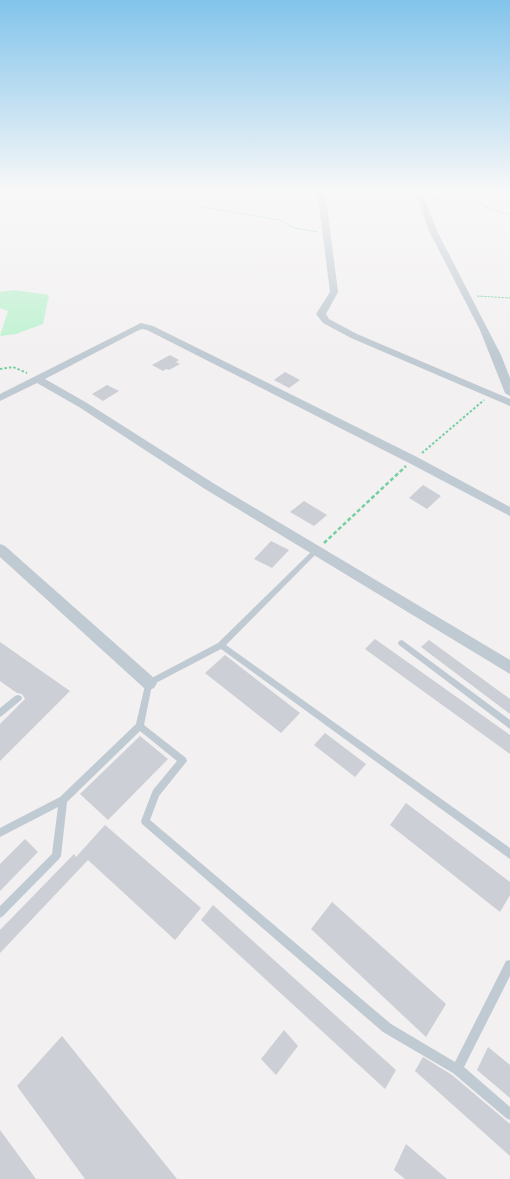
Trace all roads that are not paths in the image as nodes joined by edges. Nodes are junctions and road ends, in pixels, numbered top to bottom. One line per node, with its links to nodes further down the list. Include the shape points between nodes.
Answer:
1 (328, 245): 5 (street, via 334,292 322,314 326,321)
2 (440, 245): 4 (street, via 494,349)
3 (37, 378): 6 (street); 8 (street, via 140,326 150,328); 9 (street)
4 (510, 393)
5 (490, 395): 7 (street)
6 (0, 398)
7 (510, 403)
8 (510, 512)
9 (316, 551): 12 (lane); 13 (street)
10 (1, 552): 14 (street)
11 (402, 642): 17 (lane)
12 (221, 646): 14 (lane); 21 (lane)
13 (510, 668)
14 (148, 682): 18 (lane)
15 (18, 698): 16 (lane)
16 (0, 713)
17 (510, 725)
18 (140, 726): 19 (lane); 24 (lane, via 183,760 156,793 145,821 386,1028)
19 (63, 800): 20 (lane); 22 (lane, via 56,856)
20 (0, 833)
21 (510, 854)
22 (0, 913)
23 (510, 965): 24 (lane)
24 (457, 1068): 25 (lane)
25 (510, 1114)

